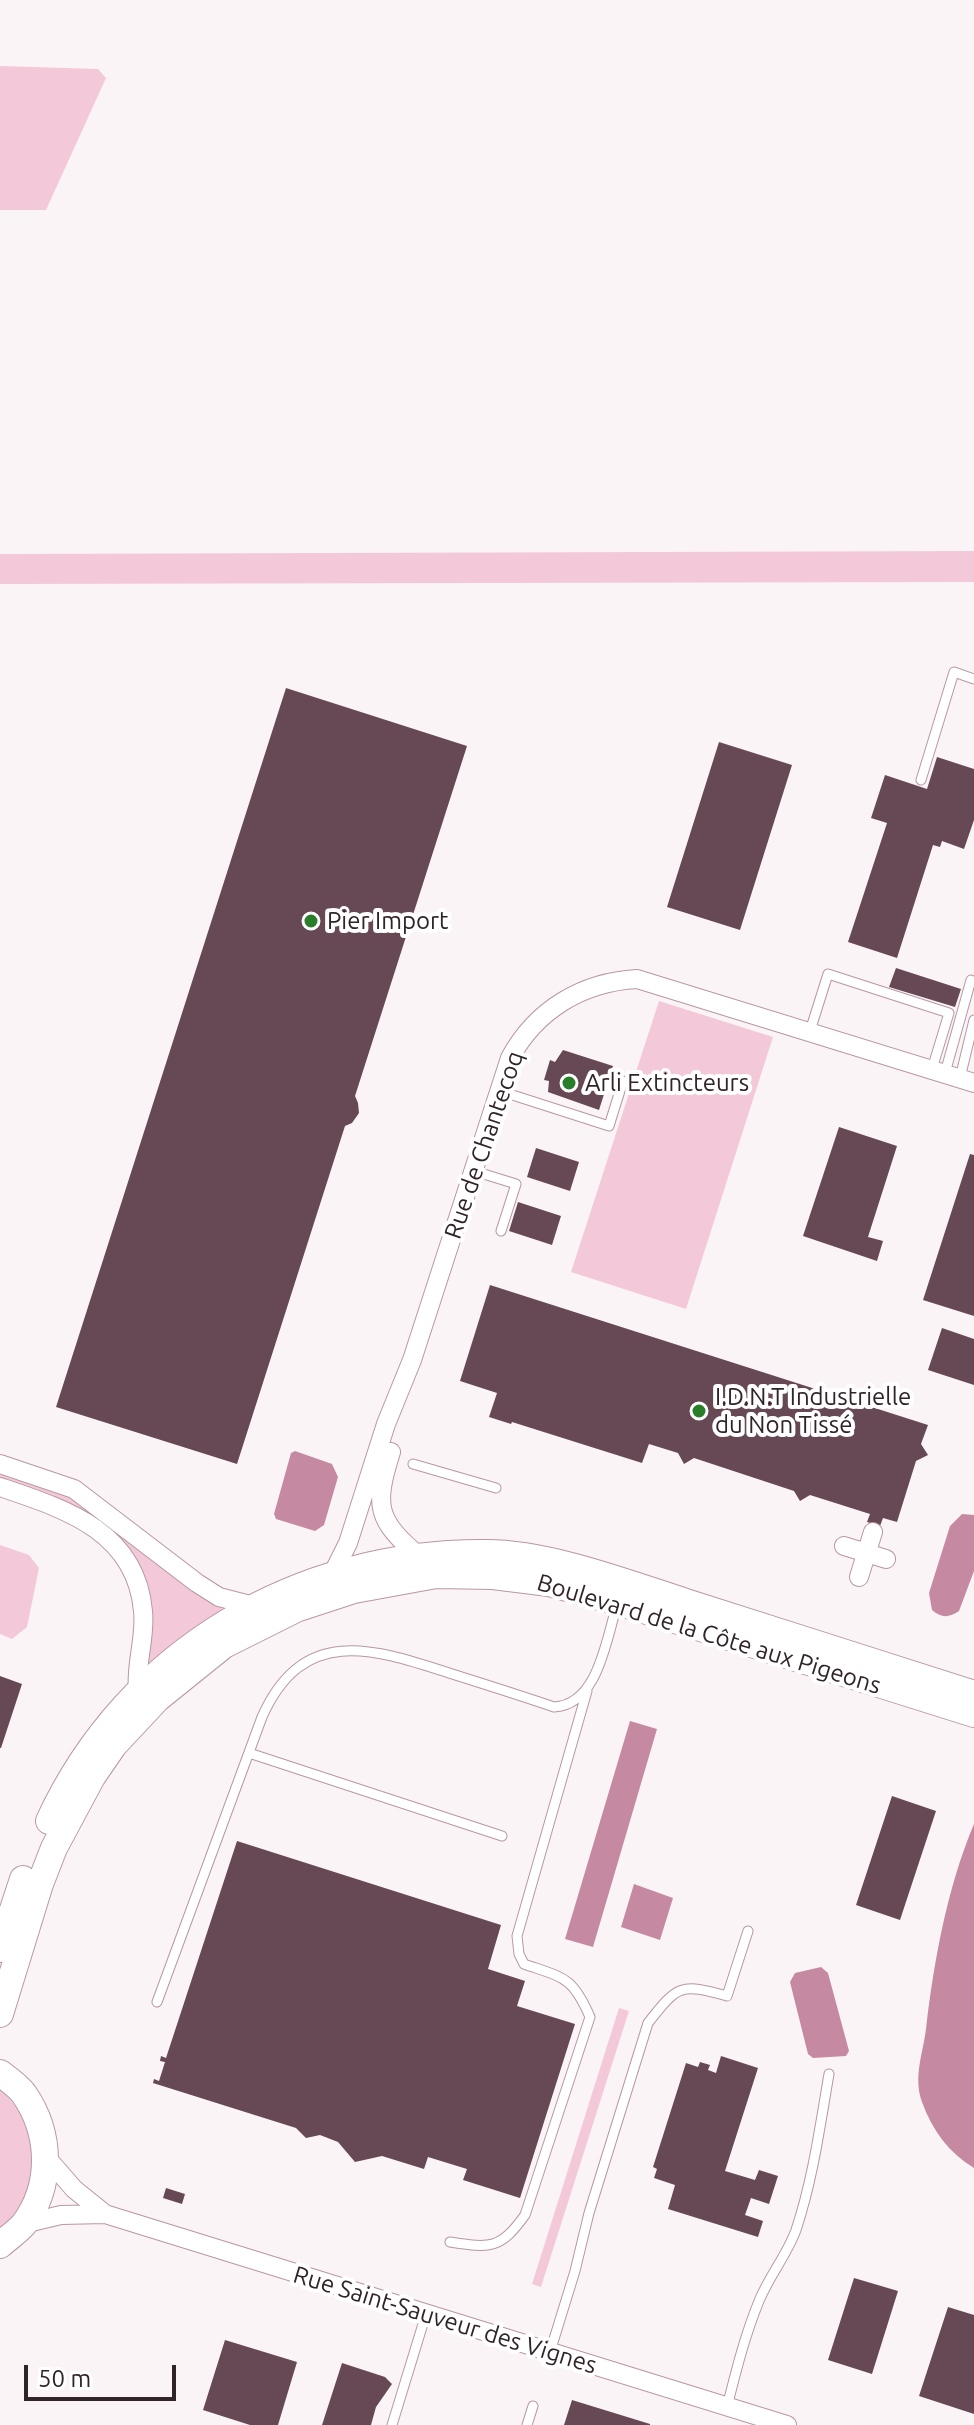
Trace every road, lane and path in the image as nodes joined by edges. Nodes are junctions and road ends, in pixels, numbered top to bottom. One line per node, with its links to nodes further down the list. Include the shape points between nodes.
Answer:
1 (974, 679): 2 (lane, via 954,672)
2 (921, 780)
3 (971, 980): 6 (lane)
4 (974, 1020): 6 (lane)
5 (810, 1031): 6 (street, Rue de Chantecoq); 6 (lane, via 828,974 949,1013); 8 (street, Rue de Chantecoq, via 650,981 621,979 575,994 533,1023 510,1058)
6 (953, 1076)
7 (623, 1081): 8 (lane, via 609,1126)
8 (500, 1091): 9 (street, Rue de Chantecoq)
9 (474, 1171): 10 (lane, via 516,1184); 11 (street, Rue de Chantecoq)
10 (501, 1231)
11 (412, 1360): 19 (street, via 379,1491 387,1523); 21 (street, Rue de Chantecoq)
12 (0, 1464): 24 (street, via 74,1489 197,1583 219,1597)
13 (413, 1464): 15 (lane)
14 (0, 1487): 25 (street, via 63,1508 89,1523 112,1541 128,1564 143,1610)
15 (496, 1488)
16 (873, 1532): 18 (street)
17 (844, 1546): 18 (street)
18 (866, 1553): 20 (street); 22 (street)
19 (420, 1557): 21 (street, Boulevard de la Côte aux Pigeons); 27 (street, Boulevard de la Côte aux Pigeons, via 489,1553 554,1563)
20 (886, 1559)
21 (332, 1575): 24 (street, Boulevard de la Côte aux Pigeons)
22 (859, 1577)
23 (618, 1602): 26 (lane); 28 (street, Boulevard de la Côte aux Pigeons); 34 (street, Boulevard de la Côte aux Pigeons, via 549,1583 436,1575 325,1599 224,1645 157,1699 92,1777 40,1884)
24 (254, 1606): 25 (street, Boulevard de la Côte aux Pigeons, via 176,1656)
25 (138, 1691): 32 (street, Boulevard de la Côte aux Pigeons, via 65,1785 26,1871)
26 (587, 1691): 29 (lane, via 575,1703 554,1707 387,1653 320,1655 272,1694); 40 (lane, via 517,1936 524,1964 565,1978 579,1992 590,2017 525,2215 512,2234 486,2248)
27 (974, 1694)
28 (974, 1714)
29 (249, 1753): 30 (lane); 33 (lane)
30 (502, 1836)
31 (748, 1931): 43 (lane, via 727,1996 683,1989 648,2023)
32 (0, 1949)
33 (157, 2002)
34 (0, 2014)
35 (0, 2073): 37 (street, via 22,2091 40,2122)
36 (829, 2074): 45 (lane, via 801,2213 760,2299)
37 (47, 2158): 38 (street, Rue Saint-Sauveur des Vignes); 39 (street, via 41,2193)
38 (105, 2214): 39 (street, Rue Saint-Sauveur des Vignes, via 61,2215); 42 (street, Rue Saint-Sauveur des Vignes)
39 (23, 2224): 41 (street)
40 (450, 2242)
41 (0, 2245)
42 (426, 2314): 43 (street, Rue Saint-Sauveur des Vignes); 46 (lane)
43 (550, 2352): 45 (street, Rue Saint-Sauveur des Vignes)
44 (533, 2406): 47 (lane)
45 (727, 2407): 48 (street, Rue Saint-Sauveur des Vignes)
46 (392, 2425)
47 (527, 2425)
48 (787, 2425)

